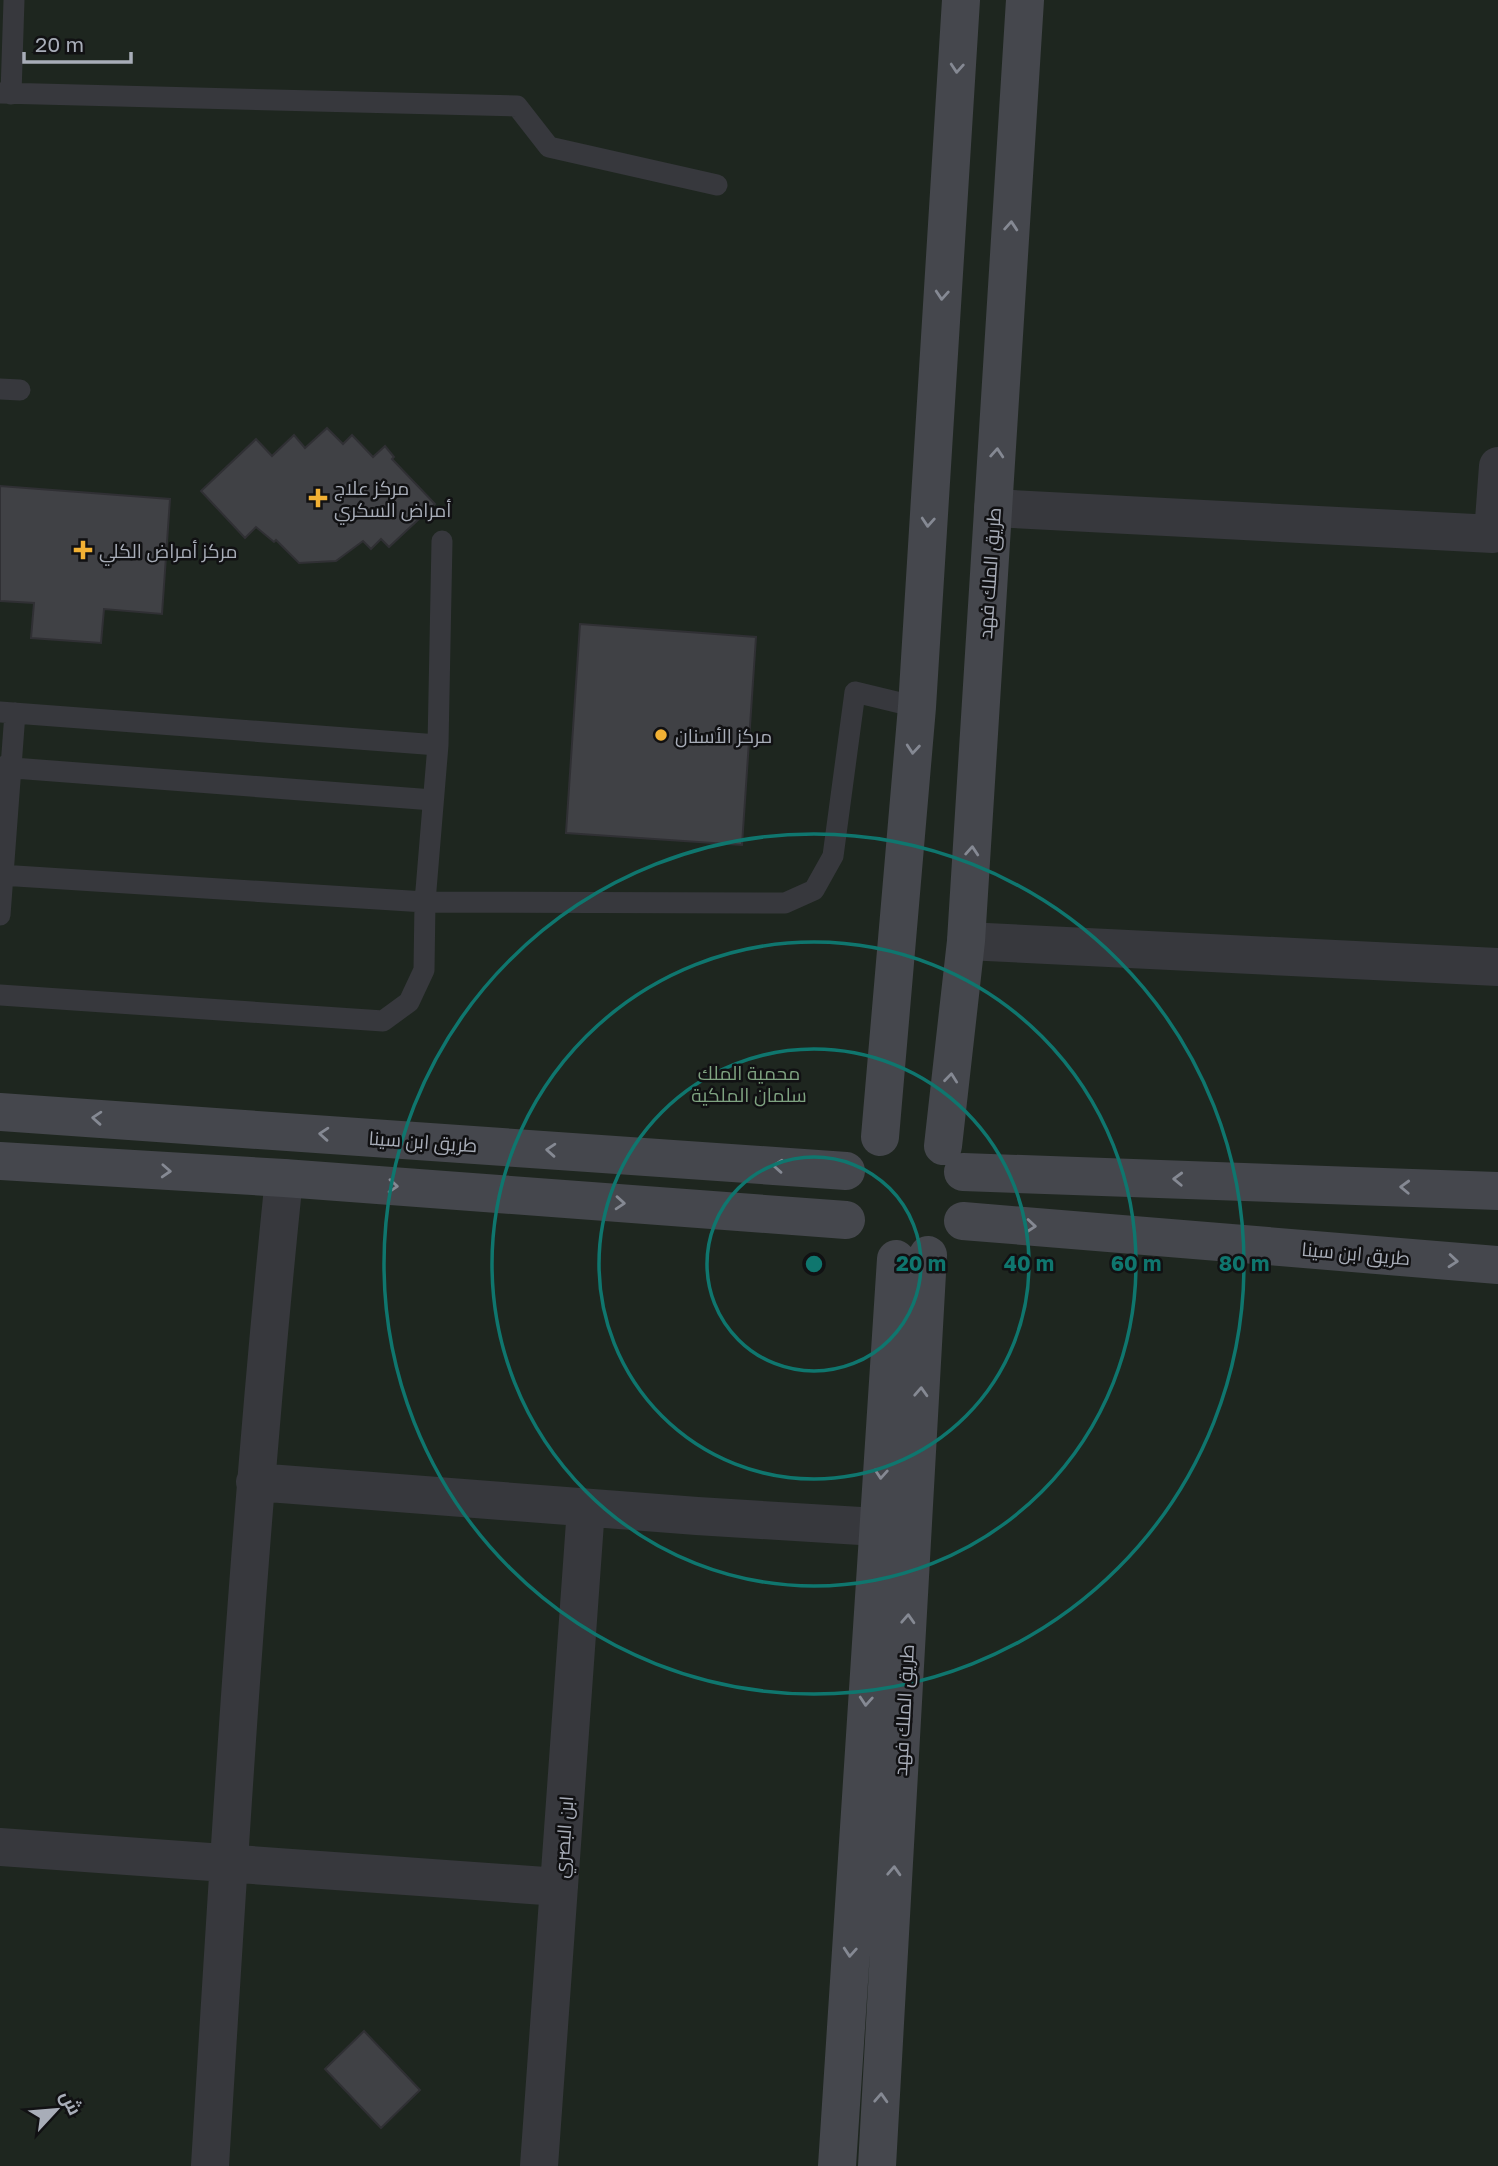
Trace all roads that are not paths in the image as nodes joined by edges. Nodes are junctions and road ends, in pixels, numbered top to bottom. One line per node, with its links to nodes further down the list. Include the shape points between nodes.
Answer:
1 (13, 0): 4 (lane)
2 (961, 0): 9 (street, one-way to 9)
3 (1025, 0): 7 (street, طريق الملك فهد, one-way to 3)
4 (6, 93): 5 (lane, via 517,106 549,147)
5 (718, 185)
6 (1498, 466): 7 (street, via 1493,534)
7 (993, 508): 17 (street, طريق الملك فهد, one-way to 7)
8 (442, 541): 11 (lane)
9 (917, 706): 15 (lane, via 855,692 833,856 814,890 785,903); 21 (street, one-way to 21)
10 (8, 713): 11 (lane); 12 (lane)
11 (438, 746): 13 (lane)
12 (6, 767): 13 (lane); 14 (lane)
13 (433, 800): 15 (lane)
14 (2, 875): 15 (lane); 16 (lane)
15 (425, 902): 19 (lane, via 424,970 409,1002 383,1021)
16 (0, 915)
17 (966, 941): 18 (street); 22 (street, طريق الملك فهد, one-way to 17)
18 (1498, 967)
19 (0, 995)
20 (0, 1112): 24 (street, طريق ابن سينا, one-way to 20)
21 (880, 1137): 22 (street, via 912,1133 929,1137); 24 (street, via 866,1145)
22 (953, 1159): 26 (street, one-way to 22); 28 (street, via 967,1188)
23 (0, 1161): 25 (street, one-way to 25)
24 (846, 1171): 27 (street, via 841,1187)
25 (284, 1178): 27 (street, one-way to 27); 31 (street)
26 (1498, 1191)
27 (846, 1220): 29 (street, via 854,1234 880,1254)
28 (963, 1220): 29 (street, via 943,1247); 30 (street, طريق ابن سينا, one-way to 30)
29 (912, 1257): 33 (street, طريق الملك فهد, one-way to 33); 40 (street, طريق الملك فهد, one-way to 29)
30 (1498, 1265)
31 (256, 1482): 32 (street); 35 (street)
32 (586, 1507): 33 (street); 36 (street, ابن البصري)
33 (877, 1527): 39 (street, طريق الملك فهد, one-way to 39)
34 (0, 1847): 35 (street)
35 (228, 1862): 36 (street); 37 (street)
36 (559, 1887): 38 (street, ابن البصري)
37 (210, 2166)
38 (539, 2166)
39 (837, 2166)
40 (877, 2166)

